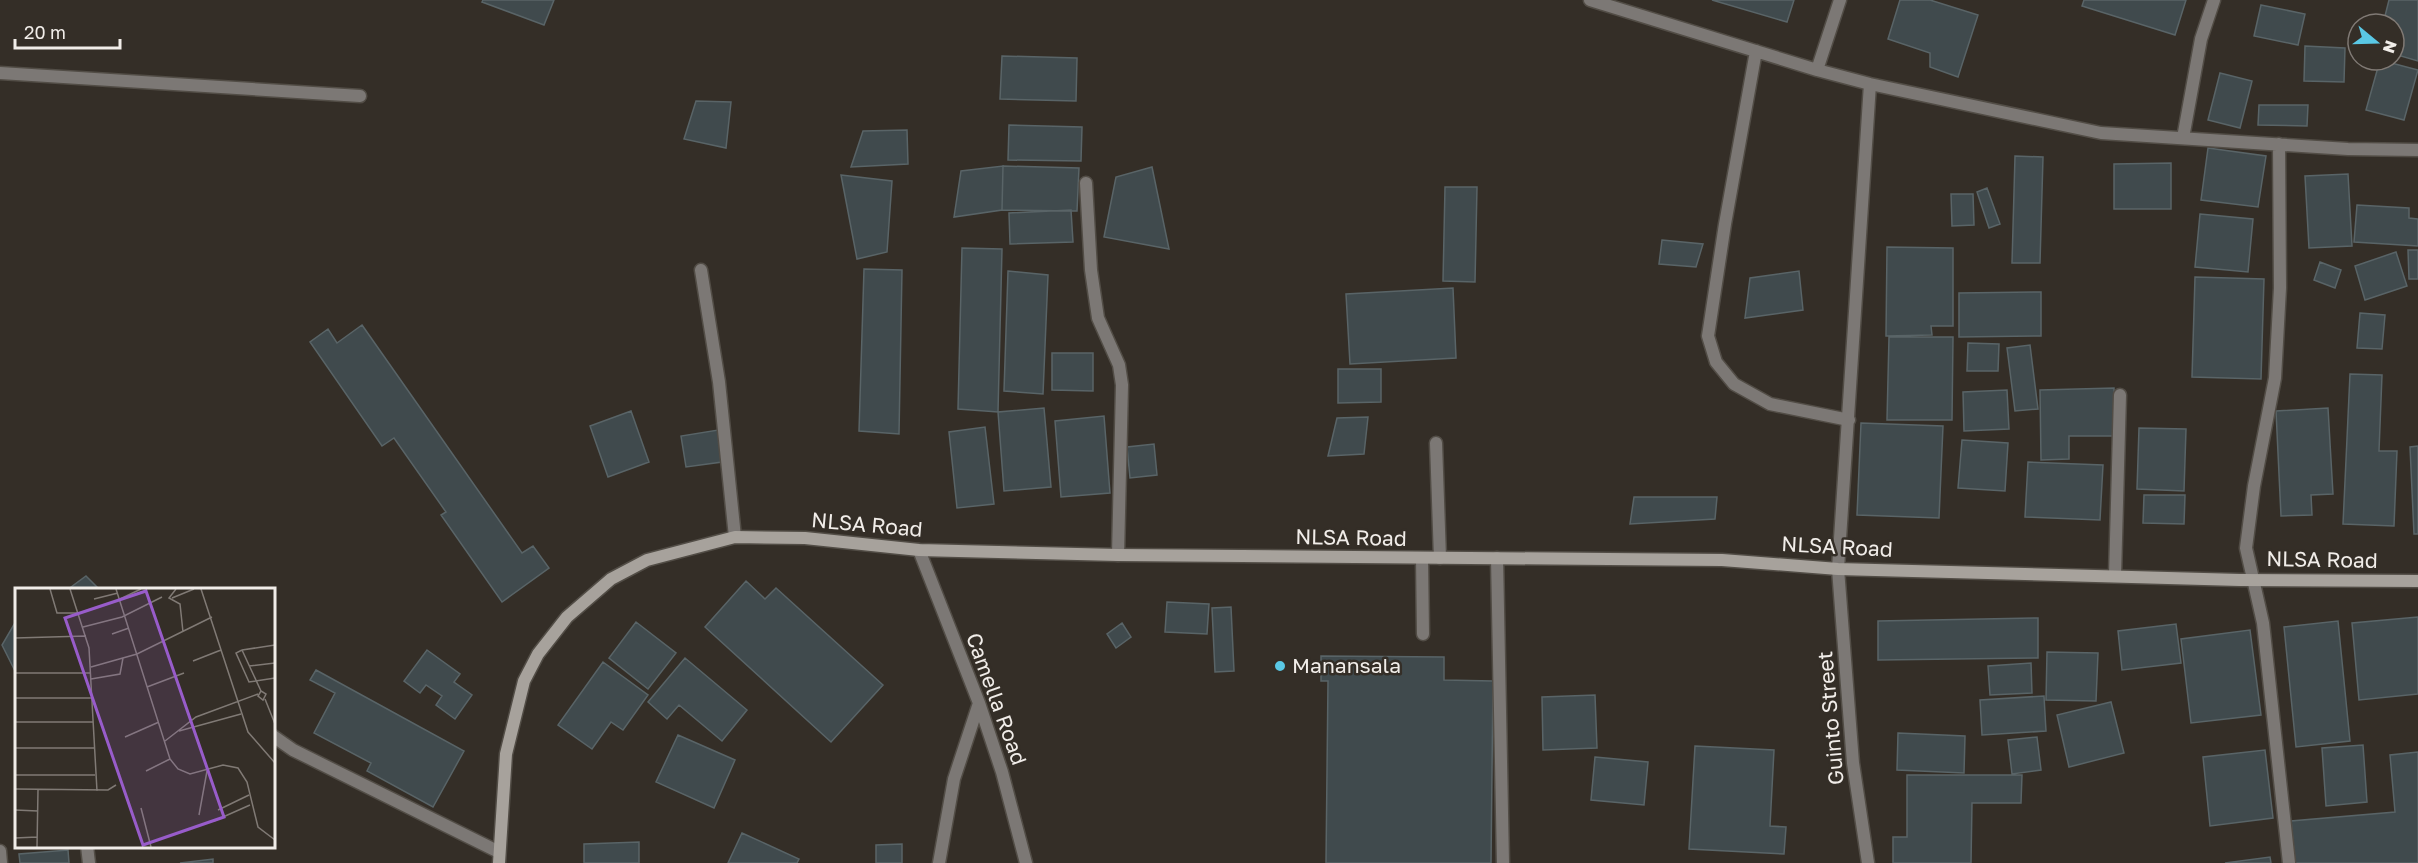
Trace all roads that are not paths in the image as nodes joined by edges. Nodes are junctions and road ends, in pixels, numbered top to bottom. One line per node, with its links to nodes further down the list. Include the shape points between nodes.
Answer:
1 (1590, 0): 4 (street)
2 (1840, 0): 5 (street)
3 (2214, 0): 9 (street, via 2201,39)
4 (1756, 51): 5 (street); 15 (street, via 1708,336 1716,362 1734,384 1770,404)
5 (1816, 70): 7 (street)
6 (0, 73): 8 (street)
7 (1870, 84): 9 (street, via 2102,133); 15 (street, Guinto Street)
8 (360, 96)
9 (2183, 138): 10 (street)
10 (2279, 144): 11 (street); 25 (street, via 2280,288 2275,378 2247,530)
11 (2418, 150)
12 (1086, 183): 19 (street, via 1098,318 1119,365 1122,385)
13 (700, 270): 17 (street, via 719,381)
14 (2120, 395): 24 (street)
15 (1849, 420): 23 (street, Guinto Street)
16 (1436, 443): 21 (street)
17 (735, 537): 18 (main road, NLSA Road, via 805,538); 32 (main road, NLSA Road, via 647,560 611,579 567,617 538,654 524,681 506,754)
18 (919, 550): 19 (main road, NLSA Road); 28 (street, Camella Road)
19 (1118, 555): 20 (main road, NLSA Road)
20 (1422, 558): 21 (main road, NLSA Road); 27 (street)
21 (1440, 558): 22 (main road, NLSA Road)
22 (1497, 558): 23 (main road, NLSA Road, via 1722,560); 37 (street)
23 (1838, 569): 24 (main road, NLSA Road); 38 (street, Guinto Street, via 1853,763)
24 (2115, 575): 25 (main road, NLSA Road)
25 (2252, 579): 26 (main road, NLSA Road); 39 (street, via 2263,623)
26 (2418, 581)
27 (1423, 634)
28 (979, 703): 35 (street, via 954,779); 36 (street, Camella Road)
29 (274, 737): 32 (street)
30 (87, 848): 34 (street)
31 (0, 851): 33 (street)
32 (499, 858)
33 (1, 863)
34 (89, 863)
35 (939, 863)
36 (1026, 863)
37 (1503, 863)
38 (1868, 863)
39 (2289, 863)

